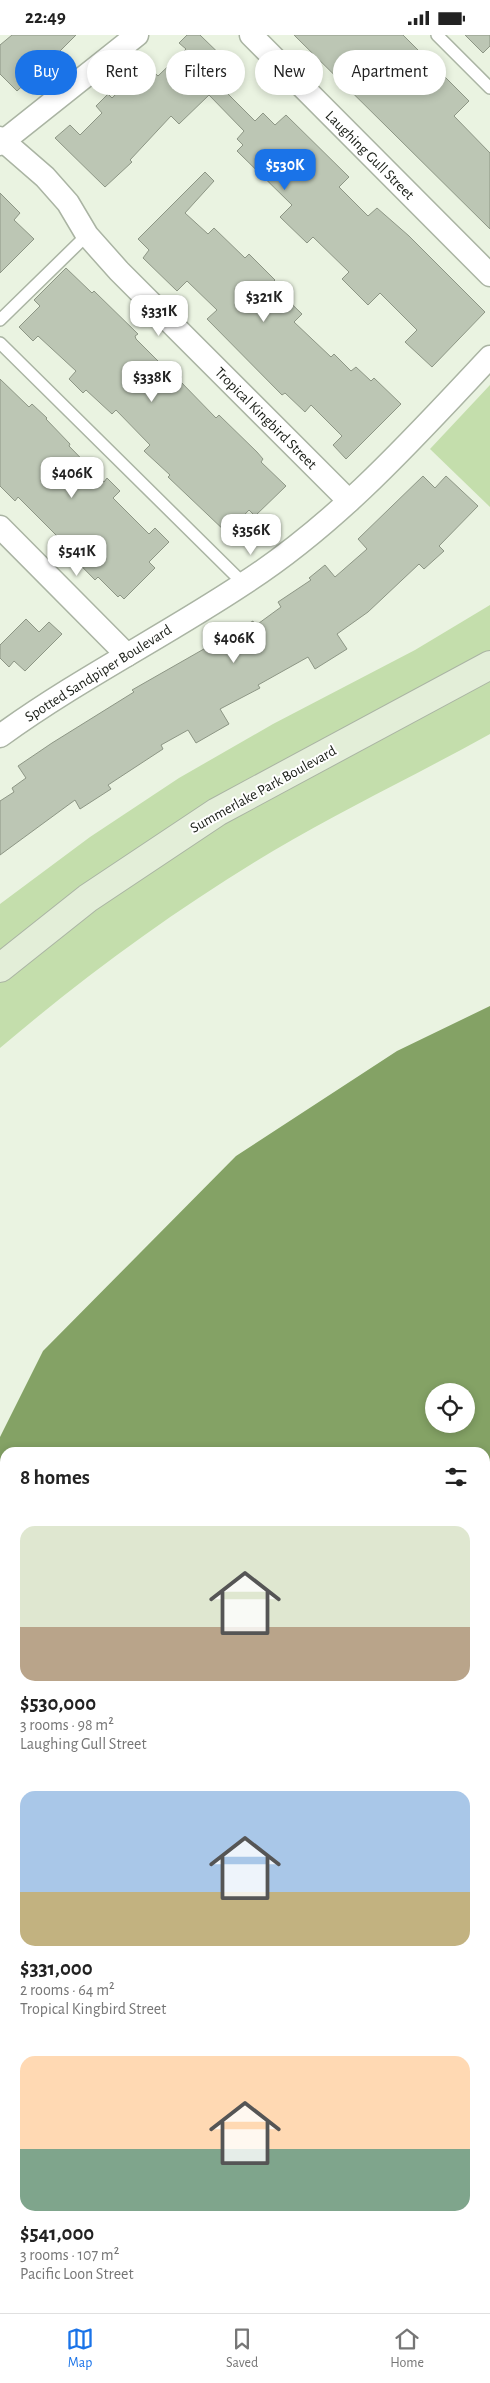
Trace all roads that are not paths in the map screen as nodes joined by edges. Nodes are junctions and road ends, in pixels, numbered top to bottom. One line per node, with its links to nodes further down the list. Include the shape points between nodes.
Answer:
1 (137, 35): 5 (street)
2 (251, 35): 7 (street, Laughing Gull Street)
3 (437, 35): 4 (lane)
4 (490, 88)
5 (1, 141): 6 (street, Tropical Kingbird Street, via 45,177 62,196)
6 (87, 235): 8 (lane); 11 (street, Tropical Kingbird Street)
7 (490, 275)
8 (0, 321)
9 (0, 343): 13 (lane)
10 (490, 357): 11 (street, Spotted Sandpiper Boulevard, via 393,461)
11 (349, 501): 13 (street, Spotted Sandpiper Boulevard)
12 (0, 527): 14 (street)
13 (244, 584): 14 (street, Spotted Sandpiper Boulevard)
14 (127, 655): 16 (street, Spotted Sandpiper Boulevard, via 39,708)
15 (490, 665): 17 (main road, Summerlake Park Boulevard, via 217,812 88,898)
16 (0, 736)
17 (0, 968)

